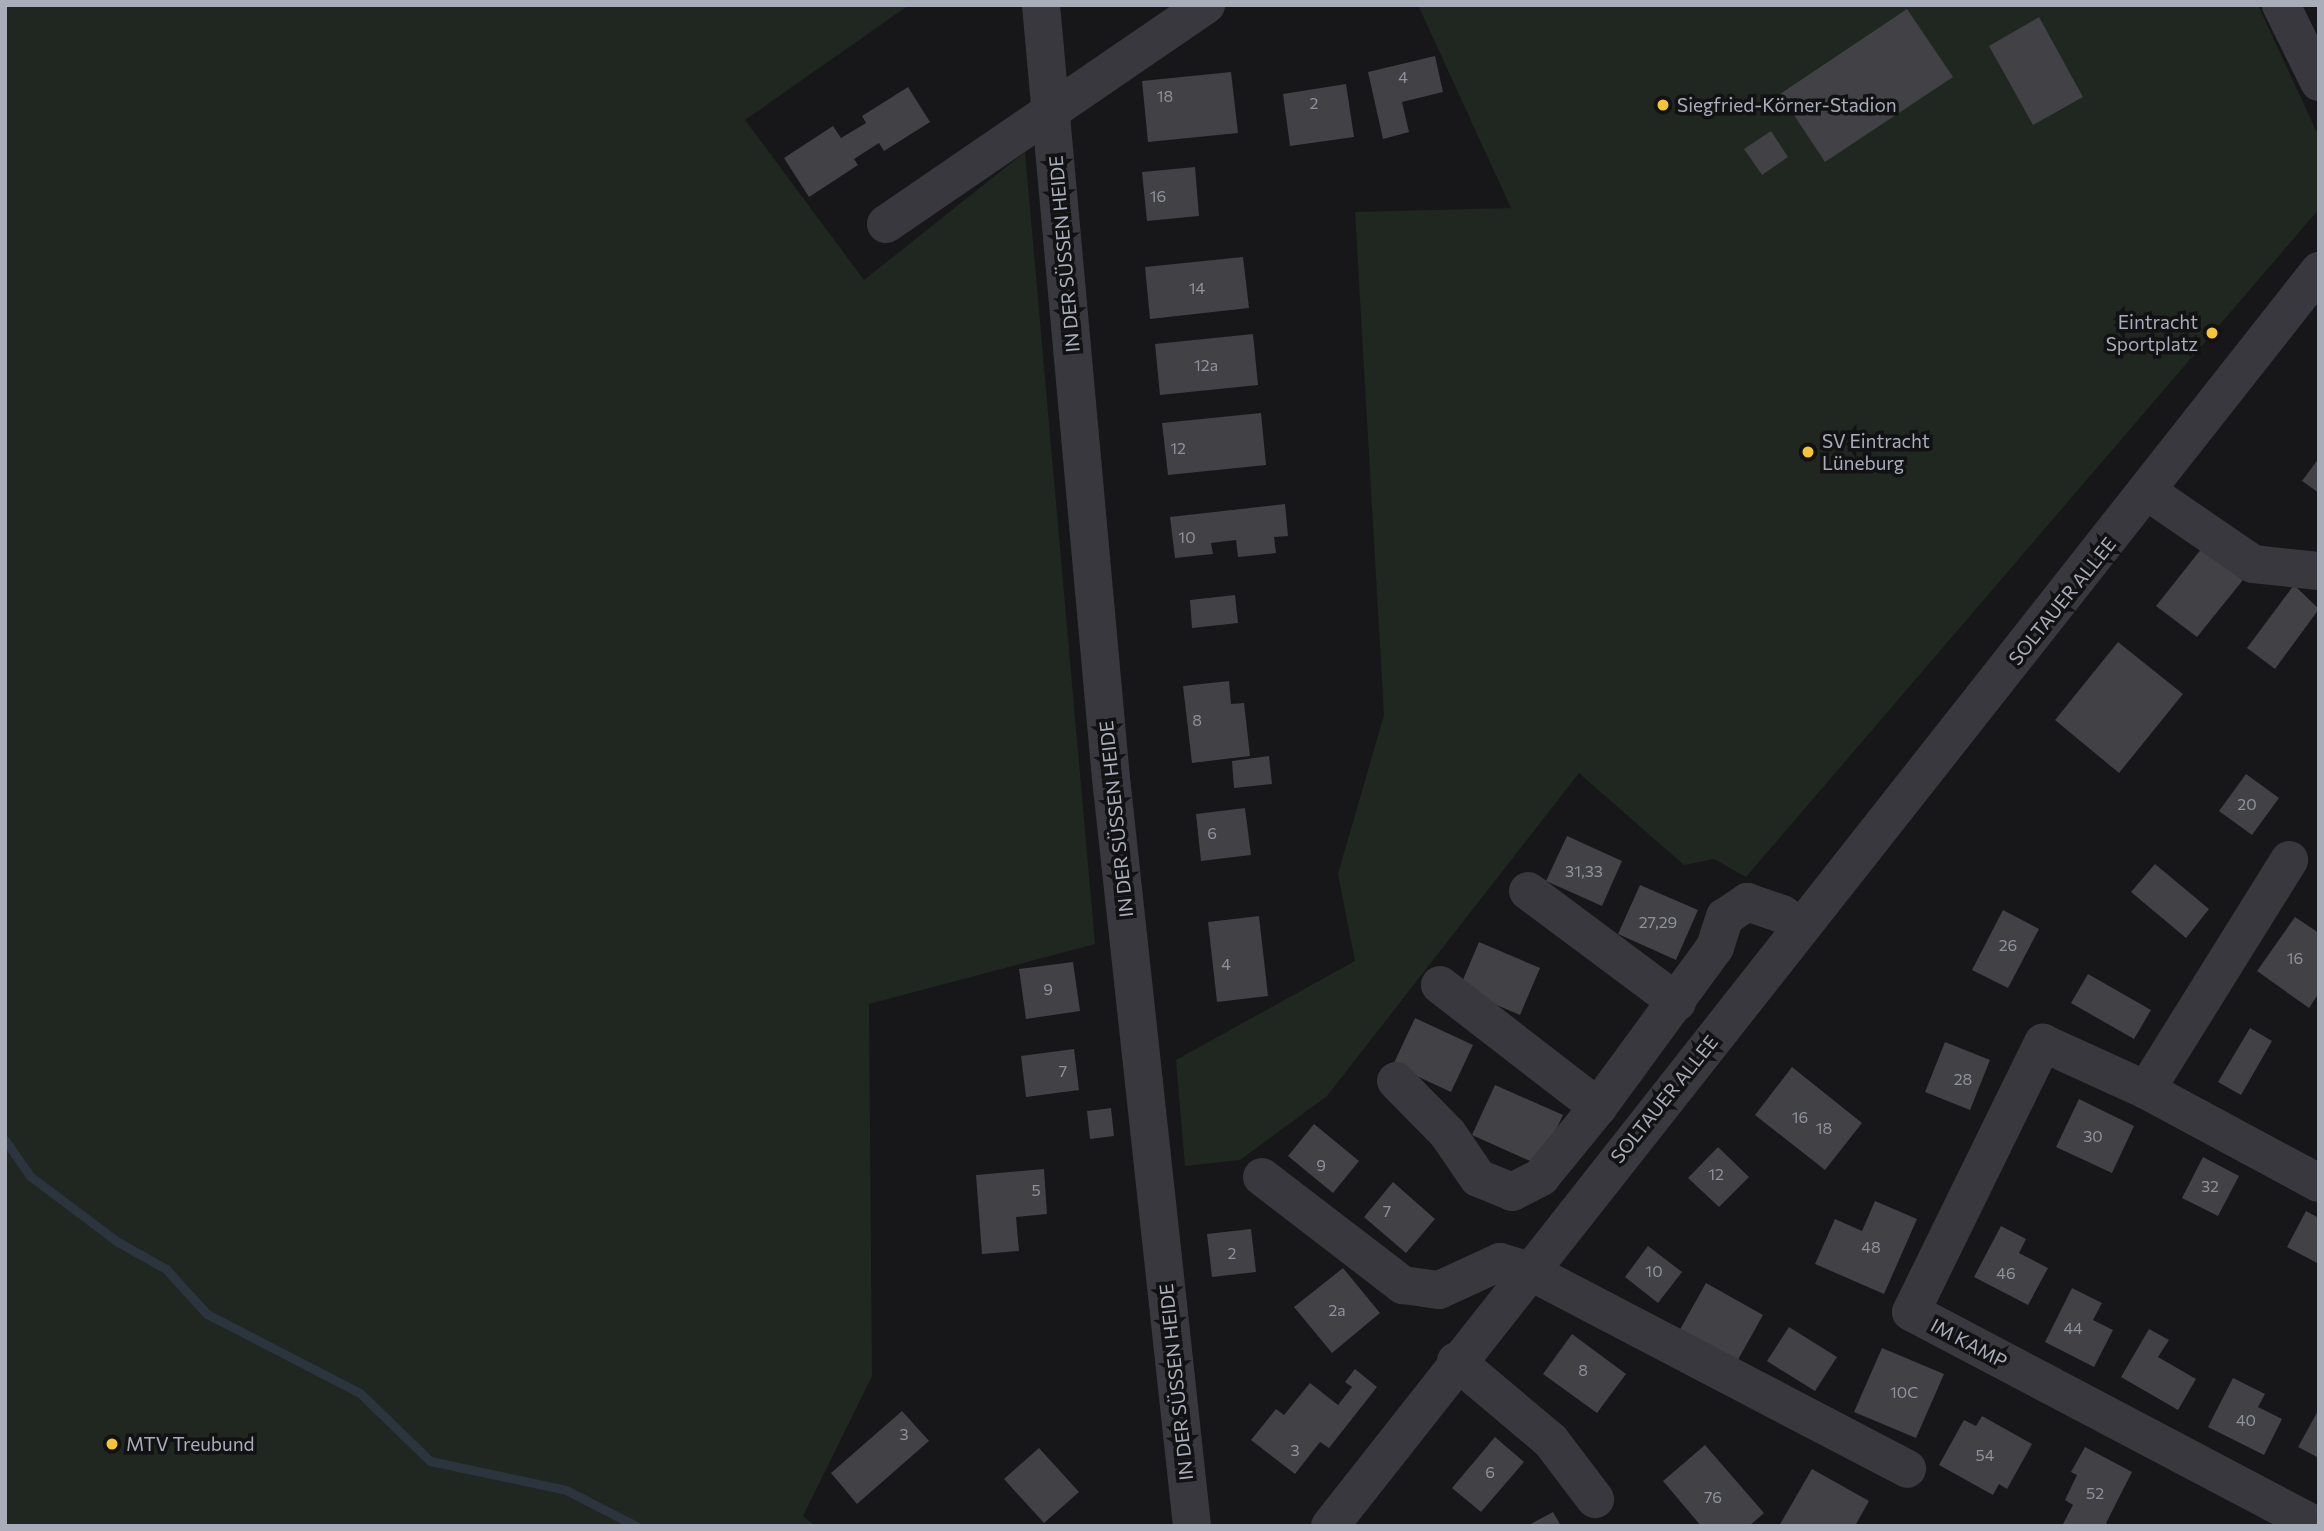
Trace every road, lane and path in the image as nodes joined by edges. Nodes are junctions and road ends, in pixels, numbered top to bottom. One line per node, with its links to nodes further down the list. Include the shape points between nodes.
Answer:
1 (1041, 5): 5 (street, IN DER SÜSSEN HEIDE)
2 (1206, 5): 5 (street)
3 (2281, 5): 4 (street)
4 (2319, 82)
5 (1051, 110): 6 (street); 24 (street, IN DER SÜSSEN HEIDE, via 1111,778)
6 (886, 224)
7 (2319, 271): 8 (street, SOLTAUER ALLEE)
8 (2148, 492): 9 (street, via 2253,564); 12 (street, SOLTAUER ALLEE)
9 (2319, 570)
10 (2289, 860): 16 (street)
11 (1528, 891): 14 (street)
12 (1801, 927): 14 (street, via 1783,914 1747,902 1725,917 1715,947); 20 (street, SOLTAUER ALLEE)
13 (1440, 985): 17 (street)
14 (1677, 1002): 17 (street)
15 (1396, 1081): 17 (street, via 1448,1134 1478,1178 1512,1192 1541,1177)
16 (2146, 1090): 19 (street, IM KAMP); 26 (street, IM KAMP, via 2043,1043 1911,1312)
17 (1598, 1107)
18 (1262, 1177): 20 (street, via 1403,1285 1439,1290 1500,1262)
19 (2319, 1183)
20 (1527, 1270): 21 (street, SOLTAUER ALLEE); 22 (street)
21 (1456, 1361): 23 (street, via 1551,1441); 25 (street, SOLTAUER ALLEE)
22 (1906, 1469)
23 (1595, 1499)
24 (1192, 1526)
25 (1330, 1526)
26 (2317, 1526)

